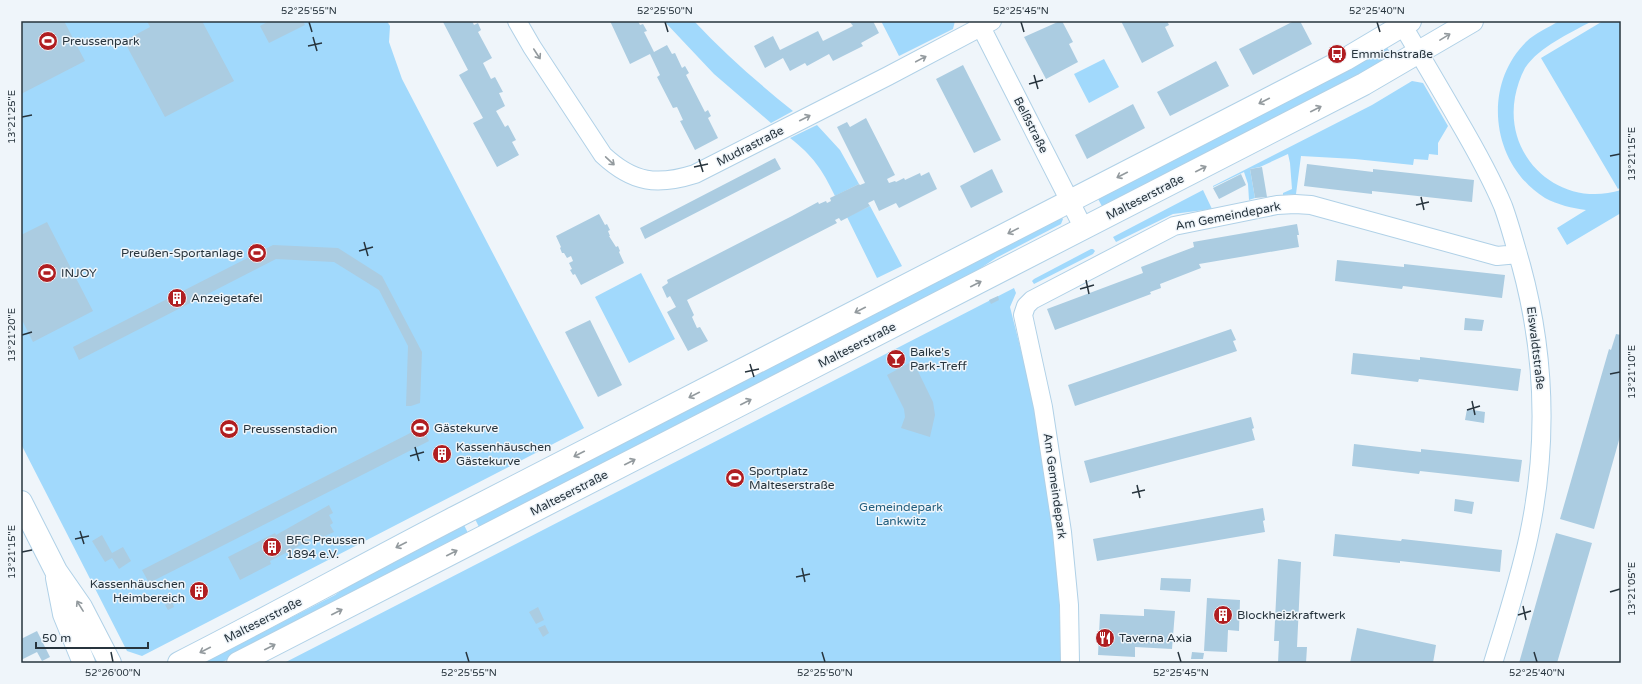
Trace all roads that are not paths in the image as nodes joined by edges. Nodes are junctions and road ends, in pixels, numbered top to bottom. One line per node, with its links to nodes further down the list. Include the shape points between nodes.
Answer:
1 (517, 21): 4 (street, Mudrastraße, one-way to 4, via 603,155 624,172 656,181 675,180 695,174 874,83)
2 (1472, 21): 5 (main road, Malteserstraße, one-way to 2)
3 (1404, 22): 5 (street); 6 (main road, Malteserstraße, one-way to 6, via 1346,59)
4 (984, 23): 6 (street, Belßstraße)
5 (1418, 52): 7 (main road, Malteserstraße, one-way to 5, via 1364,84); 8 (street, Eiswaldtstraße, via 1483,163 1503,206)
6 (1071, 202): 7 (street, Belßstraße); 10 (main road, Malteserstraße, one-way to 10)
7 (1084, 229): 11 (main road, Malteserstraße, one-way to 7)
8 (1518, 254): 17 (street, Am Gemeindepark, via 1497,256 1311,205 1277,205 1174,226 1032,300 1026,306 1023,315 1043,407 1056,487 1067,569); 18 (street, Eiswaldtstraße, via 1527,288 1538,355 1542,388 1542,439 1529,536)
9 (21, 502): 12 (main road)
10 (465, 513): 11 (main road); 15 (main road, Malteserstraße, one-way to 15)
11 (479, 540): 16 (main road, Malteserstraße, one-way to 11)
12 (56, 570): 13 (main road, via 64,614); 14 (main road, one-way to 12, via 81,607)
13 (84, 663)
14 (110, 663)
15 (179, 663)
16 (238, 663)
17 (1070, 663)
18 (1493, 663)

